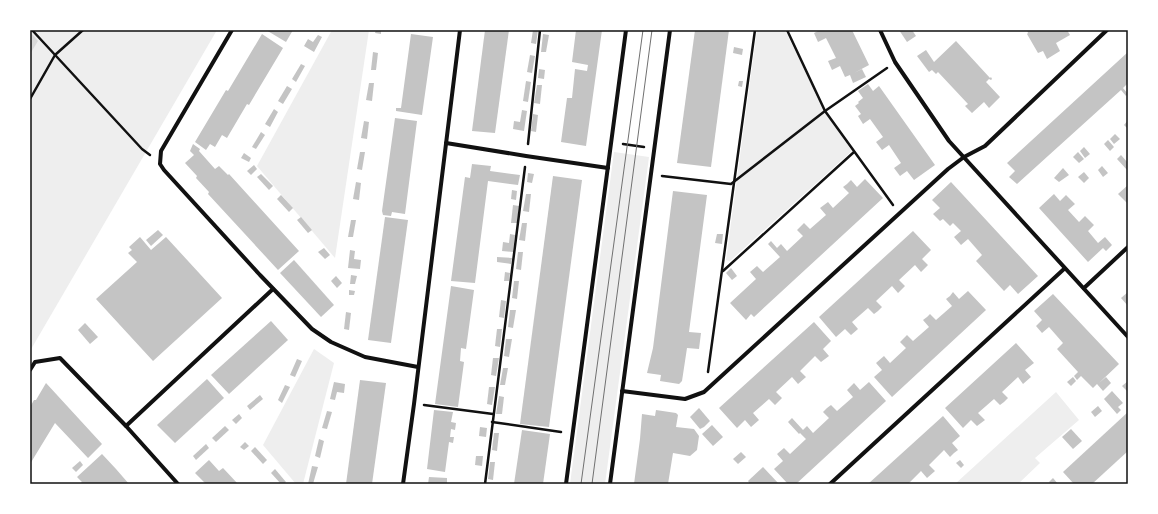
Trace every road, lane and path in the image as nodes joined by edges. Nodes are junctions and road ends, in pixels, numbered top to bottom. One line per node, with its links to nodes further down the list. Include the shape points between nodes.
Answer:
1 (32, 30): 12 (path)
2 (83, 30): 12 (path)
3 (232, 30): 22 (street, via 161,151)
4 (460, 30): 17 (street)
5 (540, 30): 20 (path)
6 (626, 30): 16 (street)
7 (670, 30): 18 (street)
8 (755, 30): 25 (path)
9 (787, 30): 15 (path)
10 (880, 30): 13 (street)
11 (1105, 31): 21 (street, via 985,146)
12 (55, 55): 14 (path); 22 (path, via 142,149)
13 (895, 62): 15 (path); 21 (street, via 949,141)
14 (30, 99)
15 (825, 111): 19 (path); 25 (path)
16 (611, 142): 18 (path); 23 (street)
17 (446, 143): 20 (street); 33 (street)
18 (654, 148): 24 (street)
19 (854, 152): 26 (path); 29 (path)
20 (526, 156): 23 (street); 38 (path)
21 (964, 157): 26 (street); 28 (street)
22 (160, 164): 31 (street)
23 (608, 168): 41 (street)
24 (651, 175): 25 (path, via 731,184); 35 (street)
25 (734, 181): 29 (path)
26 (899, 214): 36 (street)
27 (1128, 247): 30 (street)
28 (1064, 269): 30 (street); 47 (street)
29 (722, 271): 36 (path)
30 (1084, 288): 32 (street)
31 (273, 289): 33 (street, via 312,329 330,342 365,357); 40 (street)
32 (1128, 337)
33 (418, 367): 37 (street)
34 (30, 370): 40 (street, via 35,362 60,358)
35 (622, 391): 36 (street, via 685,399); 46 (street)
36 (704, 392)
37 (414, 404): 38 (path); 43 (street)
38 (493, 414): 39 (path)
39 (492, 422): 41 (path); 44 (path)
40 (126, 426): 42 (street)
41 (572, 434): 45 (street)
42 (178, 484)
43 (403, 484)
44 (485, 484)
45 (566, 484)
46 (610, 484)
47 (830, 484)

